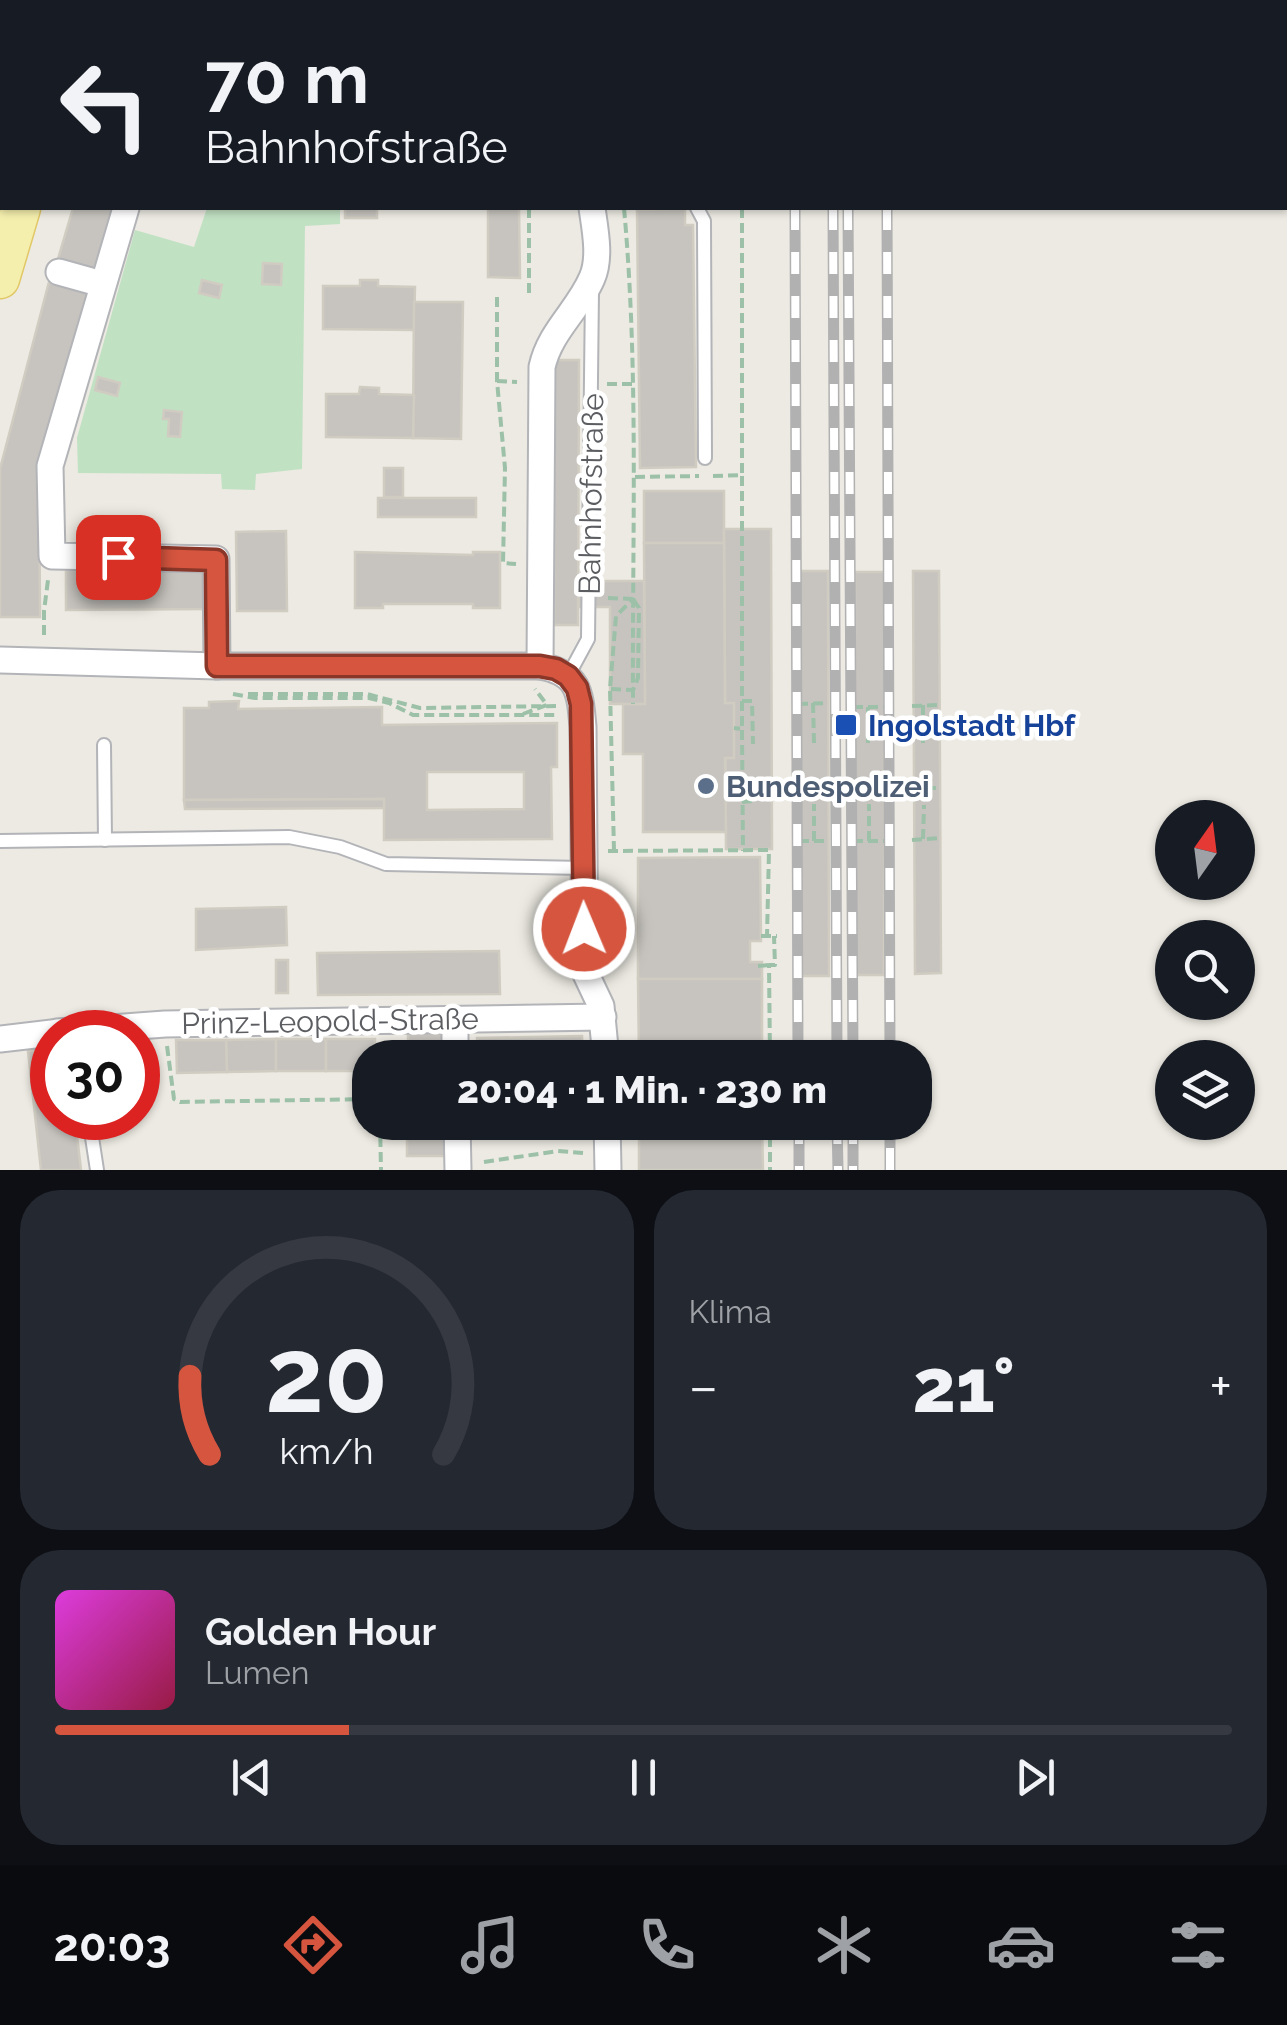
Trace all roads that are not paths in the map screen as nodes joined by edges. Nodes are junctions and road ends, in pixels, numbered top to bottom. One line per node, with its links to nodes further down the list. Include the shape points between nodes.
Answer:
1 (20, 210): 7 (main road)
2 (125, 210): 8 (street)
3 (592, 210): 6 (street, Bahnhofstraße)
4 (698, 210): 9 (lane, via 704,221)
5 (49, 270): 8 (street)
6 (592, 278): 12 (street, Bahnhofstraße, via 542,367); 13 (lane, Bahnhofstraße, via 588,640)
7 (0, 279)
8 (102, 284): 11 (street, via 50,466 52,556 216,560)
9 (706, 458)
10 (0, 660): 11 (street)
11 (217, 666): 12 (street)
12 (540, 666): 13 (street)
13 (568, 676): 17 (street, via 582,711)
14 (104, 745): 15 (lane)
15 (105, 840): 16 (lane); 17 (lane, via 289,837 386,864)
16 (0, 841)
17 (583, 860): 18 (street, via 586,972)
18 (603, 1016): 19 (street, Prinz-Leopold-Straße); 24 (street)
19 (454, 1019): 20 (street, Prinz-Leopold-Straße); 23 (street)
20 (160, 1024)
21 (30, 1036): 22 (street, Prinz-Leopold-Straße)
22 (0, 1039)
23 (455, 1040)
24 (605, 1040)
25 (92, 1140): 28 (lane)
26 (457, 1140): 29 (street)
27 (607, 1140): 30 (street)
28 (96, 1170)
29 (458, 1170)
30 (608, 1170)

